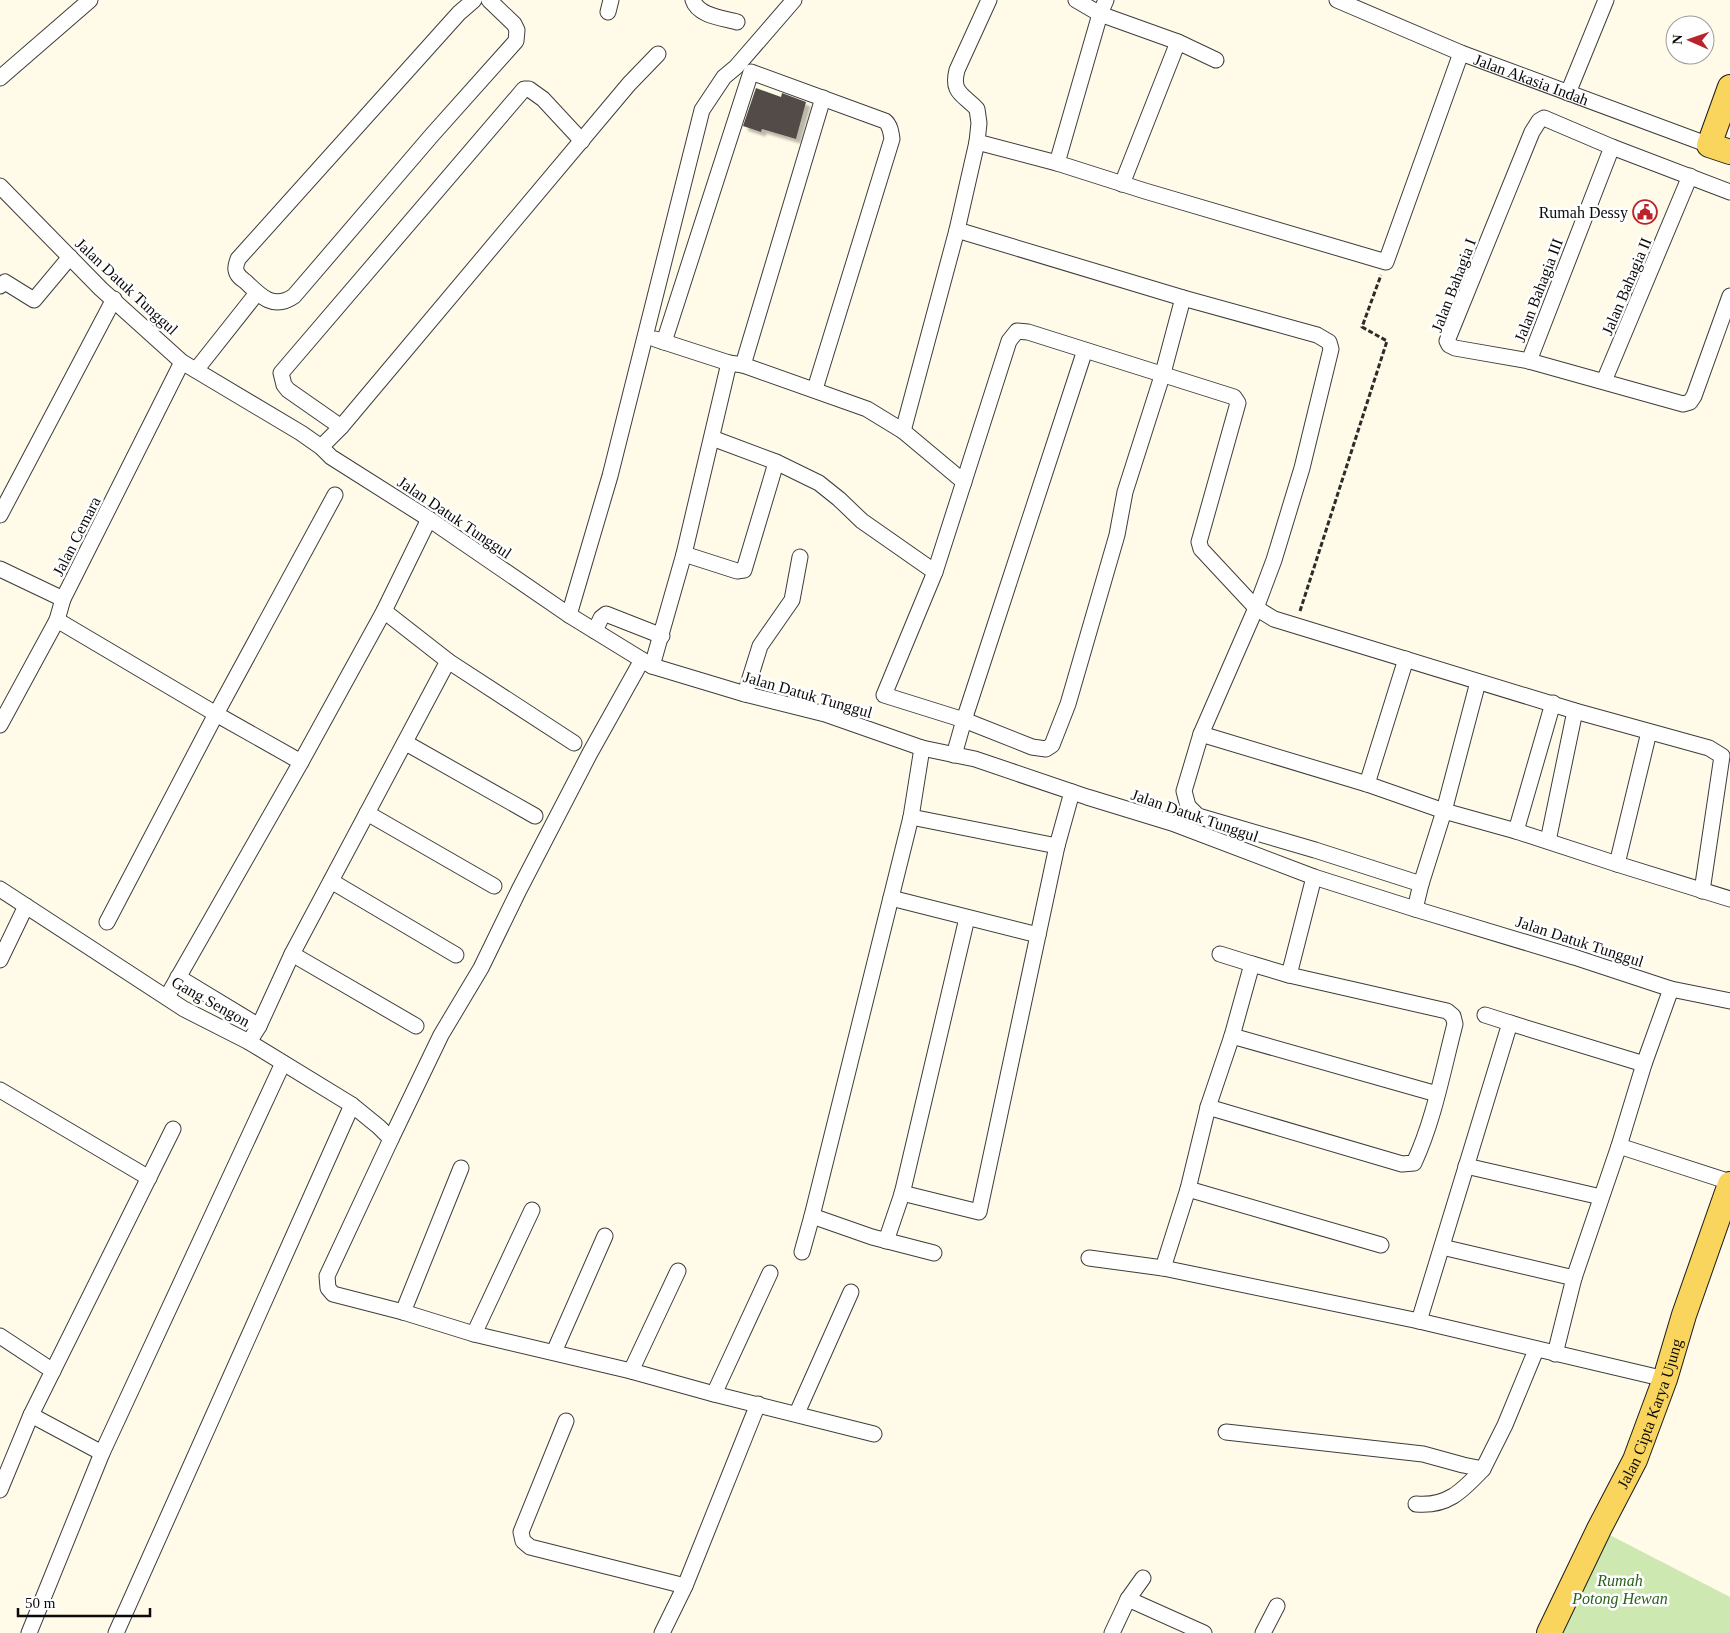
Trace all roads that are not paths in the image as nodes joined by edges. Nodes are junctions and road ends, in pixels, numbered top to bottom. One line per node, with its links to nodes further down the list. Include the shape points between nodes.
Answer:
1 (90, 0): 16 (street)
2 (474, 0): 32 (street, via 458,13 238,259 237,274)
3 (489, 0): 32 (street, via 514,24 516,41 294,296 279,302 268,301)
4 (693, 0): 11 (street, via 703,12)
5 (794, 0): 36 (street, via 724,77 702,110)
6 (989, 0): 21 (street, via 954,82 958,91 977,109)
7 (1076, 0): 10 (street)
8 (1336, 0): 13 (street, Jalan Akasia Indah)
9 (1606, 0): 18 (street)
10 (1103, 7): 12 (street); 24 (street)
11 (737, 22)
12 (1178, 42): 15 (street); 26 (street)
13 (1461, 53): 18 (street, Jalan Akasia Indah); 26 (street, via 1386,262)
14 (658, 54): 20 (street)
15 (1216, 60)
16 (0, 78)
17 (1730, 87): 23 (main road)
18 (1568, 93): 23 (street, Jalan Akasia Indah)
19 (823, 98): 37 (street, via 751,72); 41 (street); 45 (street, via 884,121 892,132 892,139)
20 (582, 141): 46 (street); 46 (street, via 543,99 524,89 282,373 288,390)
21 (977, 142): 24 (street); 29 (street)
22 (1612, 147): 25 (street, Jalan Bahagia I); 39 (street, Jalan Bahagia III); 39 (street, Jalan Bahagia I, via 1544,118 1539,120 1448,342 1455,348)
23 (1720, 148)
24 (1057, 163): 26 (street)
25 (1690, 176): 28 (street, Jalan Bahagia I); 44 (street, Jalan Bahagia II)
26 (1122, 184)
27 (0, 186): 30 (street, Jalan Datuk Tunggul)
28 (1730, 192)
29 (957, 230): 34 (street); 47 (street)
30 (70, 257): 31 (street, via 34,300 5,282); 35 (street, Jalan Datuk Tunggul)
31 (0, 286)
32 (257, 293): 42 (street)
33 (1730, 296): 44 (street, Jalan Bahagia I, via 1690,402 1682,404)
34 (1182, 298): 43 (street); 60 (street, via 1317,335 1329,342 1332,350 1302,468)
35 (114, 299): 40 (street, Jalan Datuk Tunggul); 53 (street)
36 (644, 335): 37 (street); 62 (street, via 610,476)
37 (664, 342): 41 (street)
38 (1085, 350): 43 (street); 51 (street, via 1028,332 1018,331 1009,340); 74 (street)
39 (1529, 361): 44 (street, Jalan Bahagia I)
40 (182, 362): 42 (street, Jalan Datuk Tunggul); 59 (street, Jalan Cemara)
41 (736, 364): 45 (street); 48 (street)
42 (196, 370): 49 (street, Jalan Datuk Tunggul)
43 (1163, 373): 60 (street, via 1234,397 1238,403 1198,542); 74 (street, via 1125,492 1117,535 1068,704 1052,745 1046,749 1032,747)
44 (1604, 381)
45 (815, 389): 47 (street, via 867,409)
46 (341, 427): 49 (street)
47 (903, 431): 51 (street)
48 (712, 438): 50 (street); 55 (street)
49 (321, 447): 54 (street, Jalan Datuk Tunggul, via 331,457)
50 (776, 462): 55 (street, via 744,570 737,571); 58 (street, via 819,483 862,521)
51 (964, 482): 58 (street)
52 (335, 495): 73 (street)
53 (0, 515)
54 (429, 518): 61 (street); 62 (street, Jalan Datuk Tunggul)
55 (684, 554): 65 (street)
56 (800, 556): 70 (street, via 792,600 760,646)
57 (0, 569): 59 (street)
58 (935, 572): 74 (street, via 884,695)
59 (63, 599): 63 (street, Jalan Cemara)
60 (1256, 608): 66 (street, via 1274,619); 77 (street)
61 (384, 611): 67 (street); 82 (street)
62 (569, 615): 64 (street, Jalan Datuk Tunggul)
63 (57, 620): 73 (street); 75 (street, Jalan Cemara)
64 (595, 631): 65 (street, via 606,614); 68 (street, Jalan Datuk Tunggul)
65 (662, 636): 68 (street)
66 (1406, 660): 69 (street); 83 (street)
67 (448, 661): 78 (street); 79 (street)
68 (647, 663): 70 (street, Jalan Datuk Tunggul); 129 (street, via 590,753 481,968 441,1035)
69 (1478, 682): 71 (street); 85 (street)
70 (745, 694): 80 (street, Jalan Datuk Tunggul, via 825,714)
71 (1554, 703): 72 (street); 89 (street)
72 (1574, 711): 76 (street); 90 (street)
73 (216, 714): 82 (street); 104 (street)
74 (964, 720): 81 (street)
75 (0, 725)
76 (1649, 732): 92 (street); 98 (street, via 1709,748 1722,756)
77 (1201, 734): 83 (street); 95 (street, via 1184,791 1188,806 1198,816)
78 (406, 743): 86 (street); 87 (street)
79 (574, 743)
80 (922, 748): 81 (street, Jalan Datuk Tunggul); 88 (street)
81 (954, 755): 84 (street, Jalan Datuk Tunggul)
82 (301, 762): 112 (street)
83 (1368, 784): 85 (street)
84 (1072, 792): 91 (street); 93 (street, Jalan Datuk Tunggul, via 1172,823)
85 (1444, 810): 89 (street); 95 (street)
86 (367, 813): 94 (street); 96 (street)
87 (535, 816)
88 (911, 817): 91 (street); 99 (street)
89 (1516, 831): 90 (street)
90 (1548, 841): 92 (street)
91 (1057, 846): 105 (street)
92 (1617, 864): 98 (street)
93 (1314, 877): 102 (street, Jalan Datuk Tunggul); 111 (street)
94 (331, 881): 106 (street); 108 (street)
95 (1421, 884): 102 (street)
96 (494, 886)
97 (0, 889): 101 (street, Gang Sengon)
98 (1702, 891): 100 (street)
99 (891, 898): 103 (street); 139 (street)
100 (1730, 899)
101 (26, 906): 109 (street); 114 (street, Gang Sengon)
102 (1415, 909): 113 (street, Jalan Datuk Tunggul)
103 (968, 918): 105 (street); 136 (street)
104 (107, 922)
105 (1038, 935): 136 (street, via 979,1212)
106 (292, 954): 118 (street); 119 (street)
107 (1220, 954): 110 (street)
108 (456, 955)
109 (0, 960)
110 (1252, 964): 111 (street); 120 (street)
111 (1289, 974): 125 (street, via 1448,1011 1456,1024)
112 (178, 978): 114 (street); 118 (street)
113 (1671, 989): 115 (street, Jalan Datuk Tunggul); 123 (street)
114 (167, 997): 121 (street, Gang Sengon)
115 (1730, 1001)
116 (1485, 1015): 117 (street)
117 (1510, 1023): 123 (street); 131 (street)
118 (259, 1026): 121 (street)
119 (416, 1026)
120 (1232, 1036): 125 (street); 127 (street)
121 (249, 1042): 122 (street, Gang Sengon)
122 (283, 1063): 126 (street, Gang Sengon); 169 (street)
123 (1644, 1064): 130 (street)
124 (0, 1090): 133 (street)
125 (1437, 1094): 127 (street, via 1414,1163 1402,1164)
126 (352, 1105): 129 (street, Gang Sengon); 178 (street)
127 (1208, 1107): 135 (street)
128 (173, 1129): 133 (street)
129 (391, 1139): 152 (street, via 327,1276 328,1288 333,1294)
130 (1619, 1146): 134 (street); 137 (street)
131 (1466, 1166): 137 (street); 143 (street)
132 (461, 1168): 152 (street)
133 (149, 1178): 159 (street)
134 (1730, 1183): 161 (main road, Jalan Cipta Karya Ujung)
135 (1188, 1189): 142 (street); 147 (street)
136 (902, 1193): 141 (street)
137 (1601, 1198): 150 (street)
138 (532, 1210): 154 (street)
139 (812, 1216): 141 (street); 144 (street)
140 (604, 1236): 157 (street)
141 (886, 1241): 145 (street)
142 (1381, 1245)
143 (1442, 1247): 150 (street); 153 (street)
144 (802, 1252)
145 (934, 1253)
146 (1089, 1258): 147 (street)
147 (1163, 1268): 153 (street)
148 (678, 1271): 160 (street)
149 (770, 1273): 162 (street)
150 (1574, 1278): 158 (street)
151 (851, 1292): 164 (street)
152 (403, 1312): 154 (street)
153 (1419, 1321): 156 (street)
154 (474, 1334): 157 (street)
155 (0, 1336): 159 (street)
156 (1536, 1350): 158 (street); 170 (street)
157 (554, 1352): 160 (street)
158 (1555, 1354): 161 (street)
159 (54, 1370): 165 (street)
160 (631, 1371): 162 (street)
161 (1665, 1379): 183 (main road, Jalan Cipta Karya Ujung, via 1634,1460)
162 (714, 1394): 163 (street)
163 (758, 1404): 164 (street); 174 (street)
164 (797, 1413): 168 (street)
165 (31, 1415): 169 (street); 171 (street)
166 (566, 1421): 174 (street, via 522,1532 523,1541 530,1548)
167 (1226, 1432): 170 (street, via 1423,1454)
168 (874, 1434)
169 (102, 1453): 177 (street)
170 (1483, 1469): 172 (street, via 1458,1494 1430,1506)
171 (0, 1490)
172 (1416, 1504)
173 (1143, 1578): 175 (street)
174 (685, 1586): 179 (street)
175 (1128, 1599): 180 (street); 181 (street)
176 (1277, 1606): 182 (street)
177 (29, 1633)
178 (116, 1633)
179 (662, 1633)
180 (1112, 1633)
181 (1204, 1633)
182 (1263, 1633)
183 (1550, 1633)

